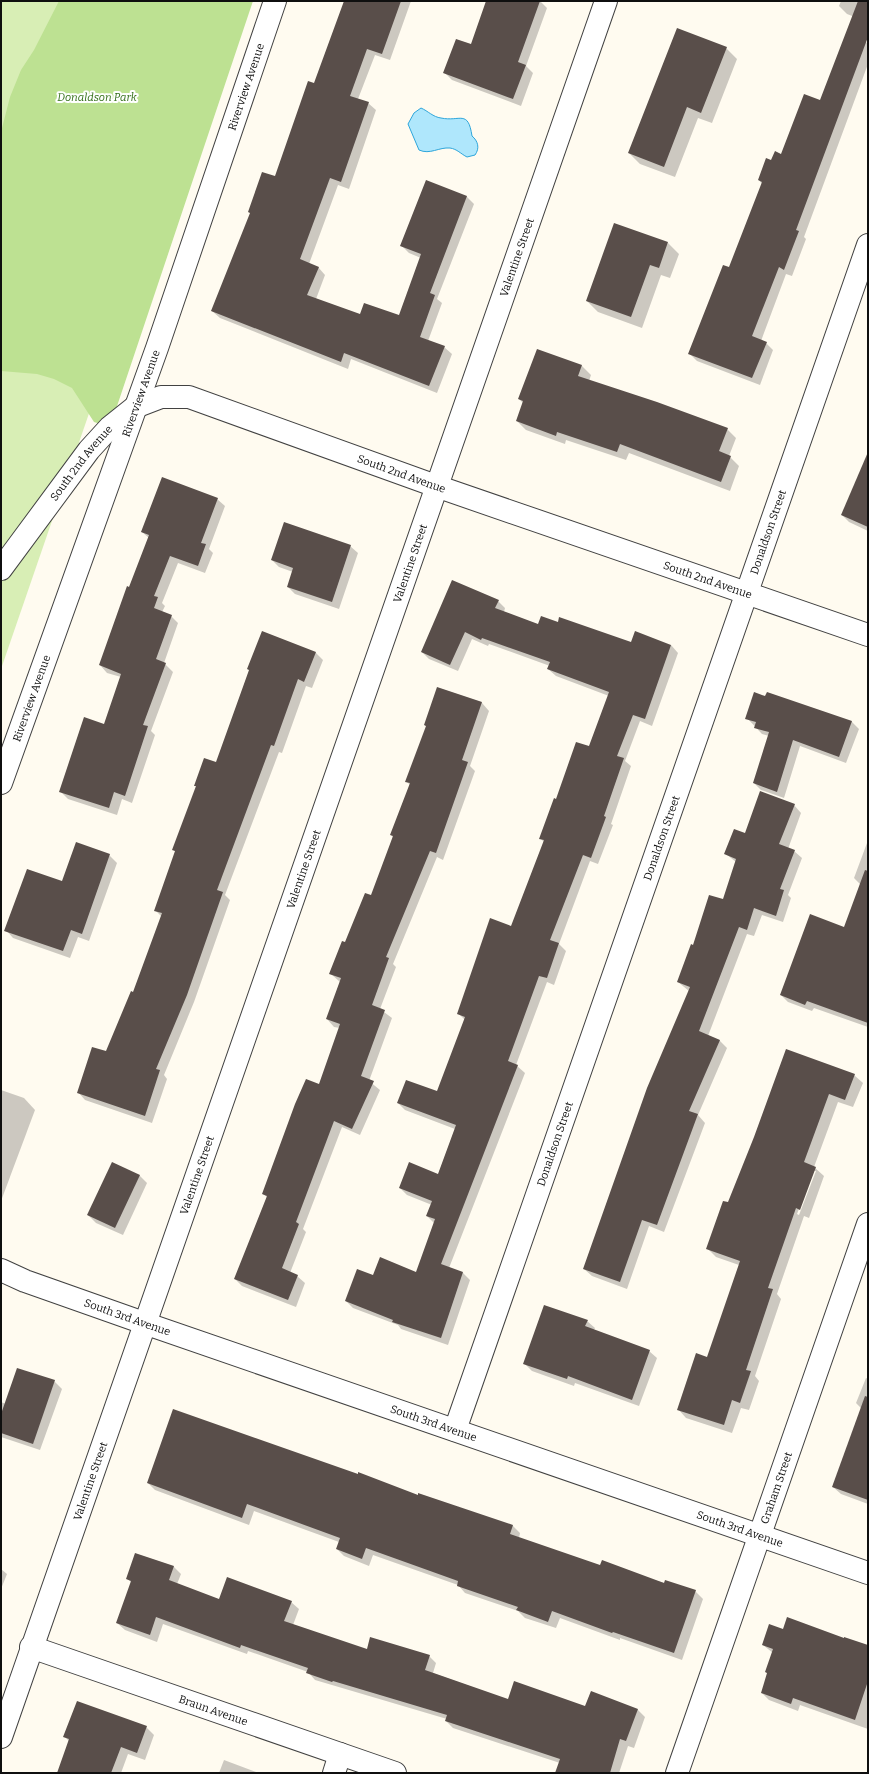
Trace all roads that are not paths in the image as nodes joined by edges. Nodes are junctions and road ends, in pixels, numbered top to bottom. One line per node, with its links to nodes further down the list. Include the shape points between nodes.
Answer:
1 (275, 1): 4 (street, Riverview Avenue)
2 (606, 1): 5 (street, Valentine Street)
3 (868, 245): 7 (street, Donaldson Street)
4 (135, 407): 5 (street, South 2nd Avenue, via 162,397 189,397); 6 (street, South 2nd Avenue, via 110,427 89,450); 9 (street, Riverview Avenue)
5 (436, 486): 7 (street, South 2nd Avenue); 12 (street, Valentine Street)
6 (1, 569)
7 (746, 593): 8 (street, South 2nd Avenue); 13 (street, Donaldson Street)
8 (868, 635)
9 (1, 783)
10 (868, 1224): 14 (street, Graham Street)
11 (1, 1270): 12 (street, South 3rd Avenue)
12 (144, 1323): 13 (street, South 3rd Avenue); 16 (street, Valentine Street)
13 (455, 1430): 14 (street, South 3rd Avenue)
14 (759, 1535): 15 (street, South 3rd Avenue); 20 (street, Graham Street)
15 (868, 1573)
16 (32, 1647): 17 (street, Valentine Street); 18 (street, Braun Avenue)
17 (1, 1737)
18 (337, 1763): 19 (street, Braun Avenue)
19 (395, 1773)
20 (677, 1773)

